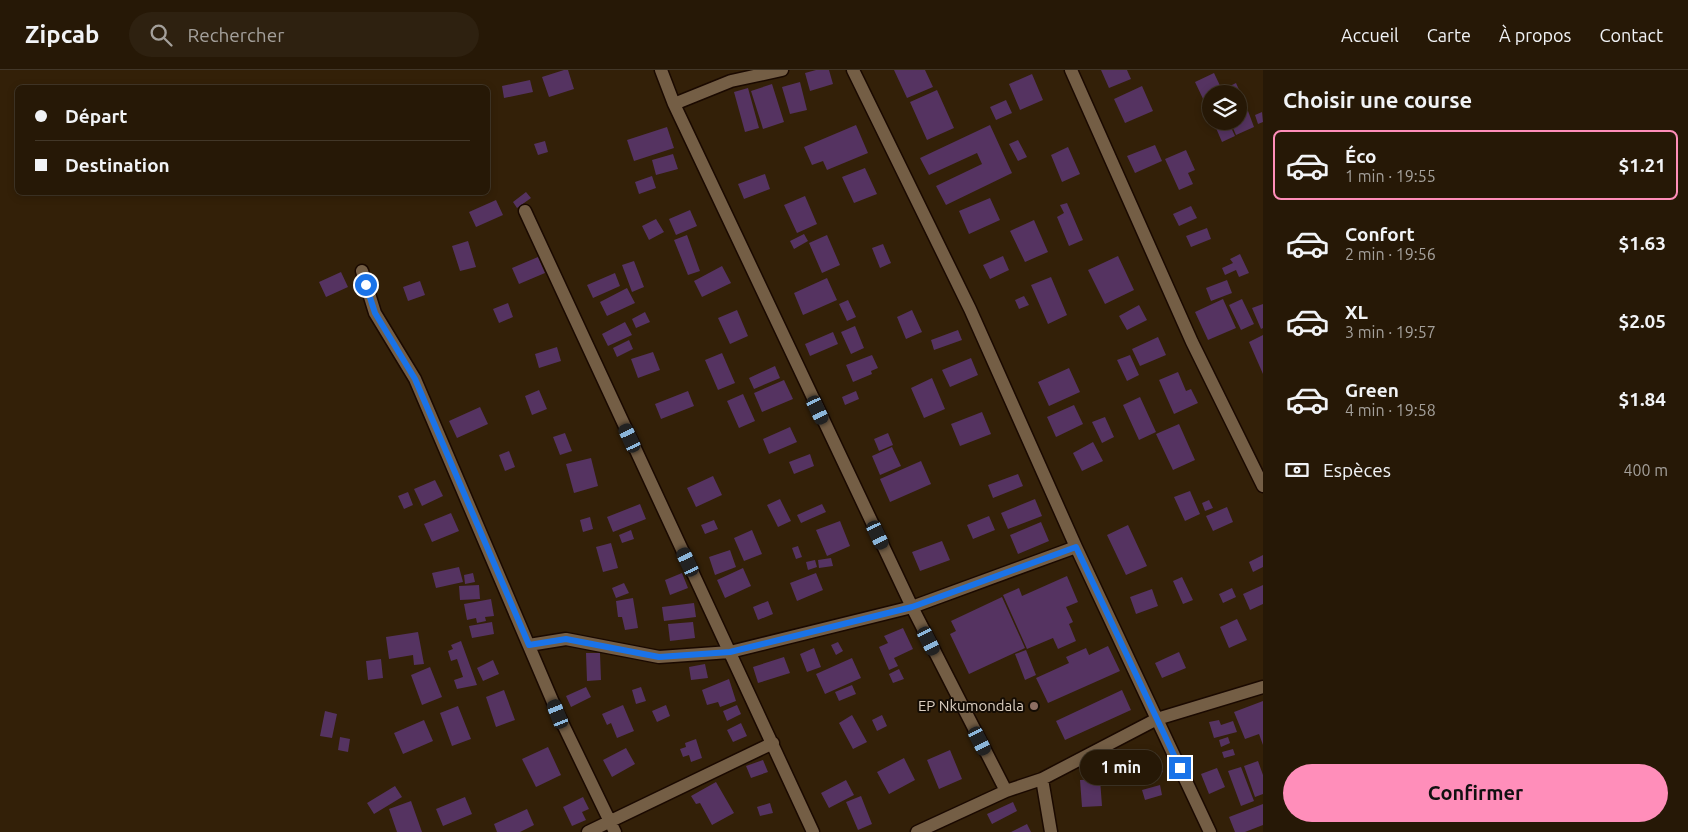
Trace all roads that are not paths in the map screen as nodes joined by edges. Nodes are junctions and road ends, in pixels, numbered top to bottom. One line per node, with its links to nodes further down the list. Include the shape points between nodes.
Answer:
1 (661, 70): 5 (street)
2 (782, 70): 5 (street, via 732,81)
3 (853, 70): 9 (street, via 970,309)
4 (1071, 70): 8 (street, via 1192,342)
5 (674, 104): 10 (street)
6 (525, 211): 12 (street)
7 (362, 271): 11 (street, via 375,313 415,379)
8 (1263, 486)
9 (1076, 547): 10 (street); 14 (street)
10 (912, 607): 12 (street); 17 (street)
11 (529, 645): 12 (street, via 566,639 659,657); 18 (street, via 558,714)
12 (730, 652): 15 (street)
13 (1263, 687): 14 (street)
14 (1157, 719): 16 (street); 23 (street)
15 (773, 743): 18 (street); 20 (street)
16 (1042, 779): 17 (street); 22 (street)
17 (1006, 791): 21 (street)
18 (613, 826): 19 (street)
19 (588, 832)
20 (813, 832)
21 (917, 832)
22 (1051, 832)
23 (1210, 832)

